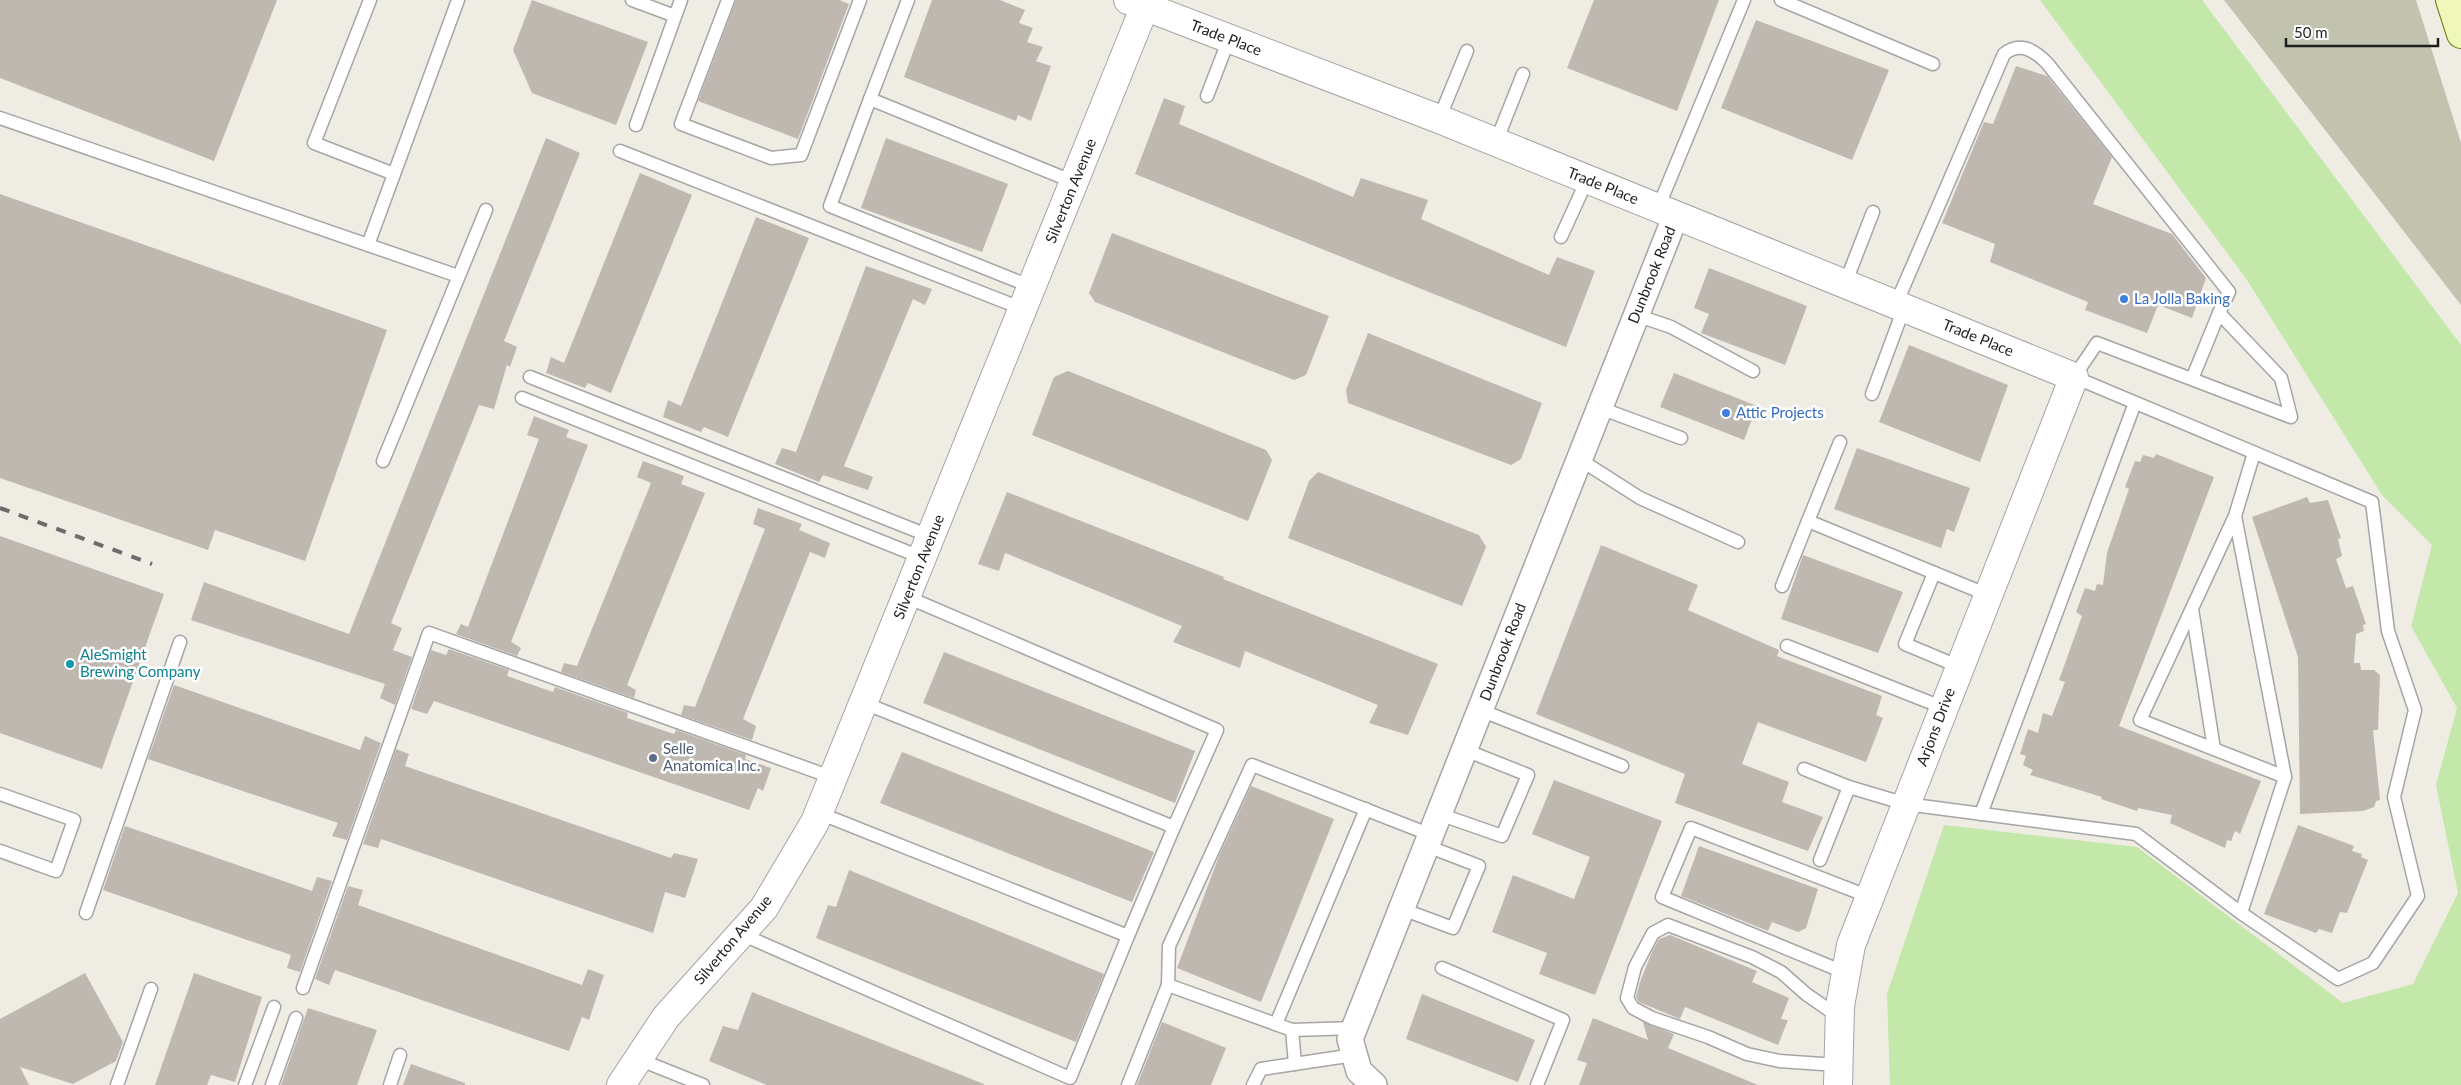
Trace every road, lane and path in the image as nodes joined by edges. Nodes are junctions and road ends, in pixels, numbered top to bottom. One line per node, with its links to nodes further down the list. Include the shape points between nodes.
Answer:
1 (370, 0): 25 (lane, via 314,142)
2 (458, 0): 25 (lane)
3 (632, 0): 12 (lane)
4 (681, 0): 12 (lane)
5 (728, 0): 6 (lane, via 681,124 771,158 801,155)
6 (860, 0)
7 (908, 0): 19 (lane)
8 (1744, 0): 29 (lane)
9 (1782, 0): 16 (lane)
10 (2450, 0): 13 (main road)
11 (1140, 2): 14 (street, Trade Place); 27 (street, Silverton Avenue)
12 (675, 16): 22 (lane)
13 (2461, 34)
14 (1229, 40): 18 (lane); 21 (street, Trade Place)
15 (1467, 51): 21 (lane)
16 (1933, 64)
17 (1523, 74): 23 (lane)
18 (1207, 96)
19 (870, 99): 27 (lane); 35 (lane, via 830,206)
20 (0, 118): 32 (lane)
21 (1439, 119): 23 (street, Trade Place)
22 (636, 125)
23 (1496, 142): 26 (street, Trade Place)
24 (620, 151): 35 (lane)
25 (394, 174): 32 (lane)
26 (1586, 180): 29 (street, Trade Place); 31 (lane)
27 (1074, 182): 35 (street, Silverton Avenue)
28 (486, 210): 33 (lane)
29 (1667, 211): 34 (street, Trade Place); 38 (street, Dunbrook Road)
30 (1873, 212): 34 (lane)
31 (1561, 237)
32 (368, 245): 33 (lane)
33 (458, 276): 51 (lane)
34 (1845, 284): 36 (street, Trade Place)
35 (1027, 298): 55 (street, Silverton Avenue)
36 (1900, 306): 37 (lane, via 2004,54 2012,48 2023,48 2035,51 2047,62 2229,292); 41 (street, Trade Place); 43 (lane)
37 (2219, 312): 42 (lane); 42 (lane, via 2281,378 2291,417)
38 (1636, 315): 39 (lane, via 1670,326); 46 (street, Dunbrook Road)
39 (1753, 371)
40 (530, 377): 55 (lane)
41 (2074, 377): 42 (lane, via 2097,343); 45 (lane); 58 (street, Arjons Drive)
42 (2192, 379)
43 (1872, 394)
44 (522, 398): 55 (lane)
45 (2135, 402): 49 (lane); 78 (lane)
46 (1600, 408): 47 (lane); 50 (street, Dunbrook Road)
47 (1681, 438)
48 (1840, 442): 53 (lane)
49 (2254, 453): 52 (lane); 85 (lane, via 2372,502 2388,630 2415,710 2394,797 2418,896 2373,963 2338,979)
50 (1579, 459): 54 (lane, via 1640,498); 66 (street, Dunbrook Road)
51 (382, 461)
52 (2235, 516): 60 (lane); 71 (lane)
53 (1808, 521): 56 (lane); 57 (lane)
54 (1738, 542)
55 (927, 548): 59 (street, Silverton Avenue)
56 (1934, 573): 58 (lane); 63 (lane, via 1905,644)
57 (1782, 586)
58 (1988, 595): 63 (street, Arjons Drive)
59 (906, 597): 64 (street, Silverton Avenue); 79 (lane, via 1217,730)
60 (2192, 609): 67 (lane); 67 (lane, via 2140,720)
61 (180, 642): 86 (lane)
62 (1787, 646): 65 (lane)
63 (1960, 667): 65 (street, Arjons Drive)
64 (864, 703): 72 (street, Silverton Avenue); 79 (lane)
65 (1944, 708): 75 (street, Arjons Drive)
66 (1480, 710): 68 (street, Dunbrook Road); 69 (lane)
67 (2214, 749): 71 (lane)
68 (1464, 750): 80 (street, Dunbrook Road); 80 (lane, via 1528,775 1502,836)
69 (1622, 766)
70 (1804, 769): 73 (lane)
71 (2285, 777): 85 (lane)
72 (834, 778): 77 (street, Silverton Avenue); 92 (lane, via 429,633)
73 (1849, 787): 75 (lane); 82 (lane)
74 (0, 794): 81 (lane, via 74,820 56,871)
75 (1906, 804): 78 (lane); 83 (street, Arjons Drive)
76 (1366, 810): 80 (lane); 91 (lane, via 1252,765 1169,946); 97 (lane)
77 (819, 813): 87 (street, Silverton Avenue, via 764,908); 88 (lane)
78 (1981, 814): 85 (lane, via 2136,834)
79 (1174, 827): 88 (lane)
80 (1432, 832): 84 (street, Dunbrook Road); 84 (lane, via 1480,866 1453,928)
81 (0, 851)
82 (1820, 860)
83 (1870, 897): 90 (street, Arjons Drive, via 1851,945); 90 (lane, via 1691,828 1662,896)
84 (1402, 909): 98 (street, Dunbrook Road)
85 (2241, 913)
86 (86, 914)
87 (741, 934): 102 (street, Silverton Avenue, via 666,1017); 105 (lane)
88 (1128, 936): 105 (lane)
89 (1442, 968): 115 (lane, via 1563,1020)
90 (1846, 973): 95 (street, Arjons Drive)
91 (1168, 985): 97 (lane); 112 (lane)
92 (303, 988)
93 (151, 989): 106 (lane)
94 (274, 1007): 107 (lane)
95 (1840, 1017): 104 (street, Arjons Drive); 104 (lane, via 1806,994 1782,972 1668,925 1653,933 1635,967 1627,998 1633,1008 1652,1018 1747,1054)
96 (296, 1018): 108 (lane)
97 (1276, 1024): 99 (lane)
98 (1354, 1028): 99 (lane); 101 (street, Dunbrook Road, via 1350,1039)
99 (1292, 1030): 103 (lane)
100 (400, 1054): 109 (lane)
101 (1354, 1055): 103 (lane); 114 (street, Dunbrook Road, via 1359,1071)
102 (638, 1059): 110 (street, Silverton Avenue); 111 (lane)
103 (1295, 1064): 113 (lane, via 1261,1069)
104 (1838, 1075)
105 (1069, 1081)
106 (118, 1085)
107 (245, 1085)
108 (272, 1085)
109 (390, 1085)
110 (621, 1085)
111 (702, 1085)
112 (1128, 1085)
113 (1254, 1085)
114 (1374, 1085)
115 (1537, 1085)

